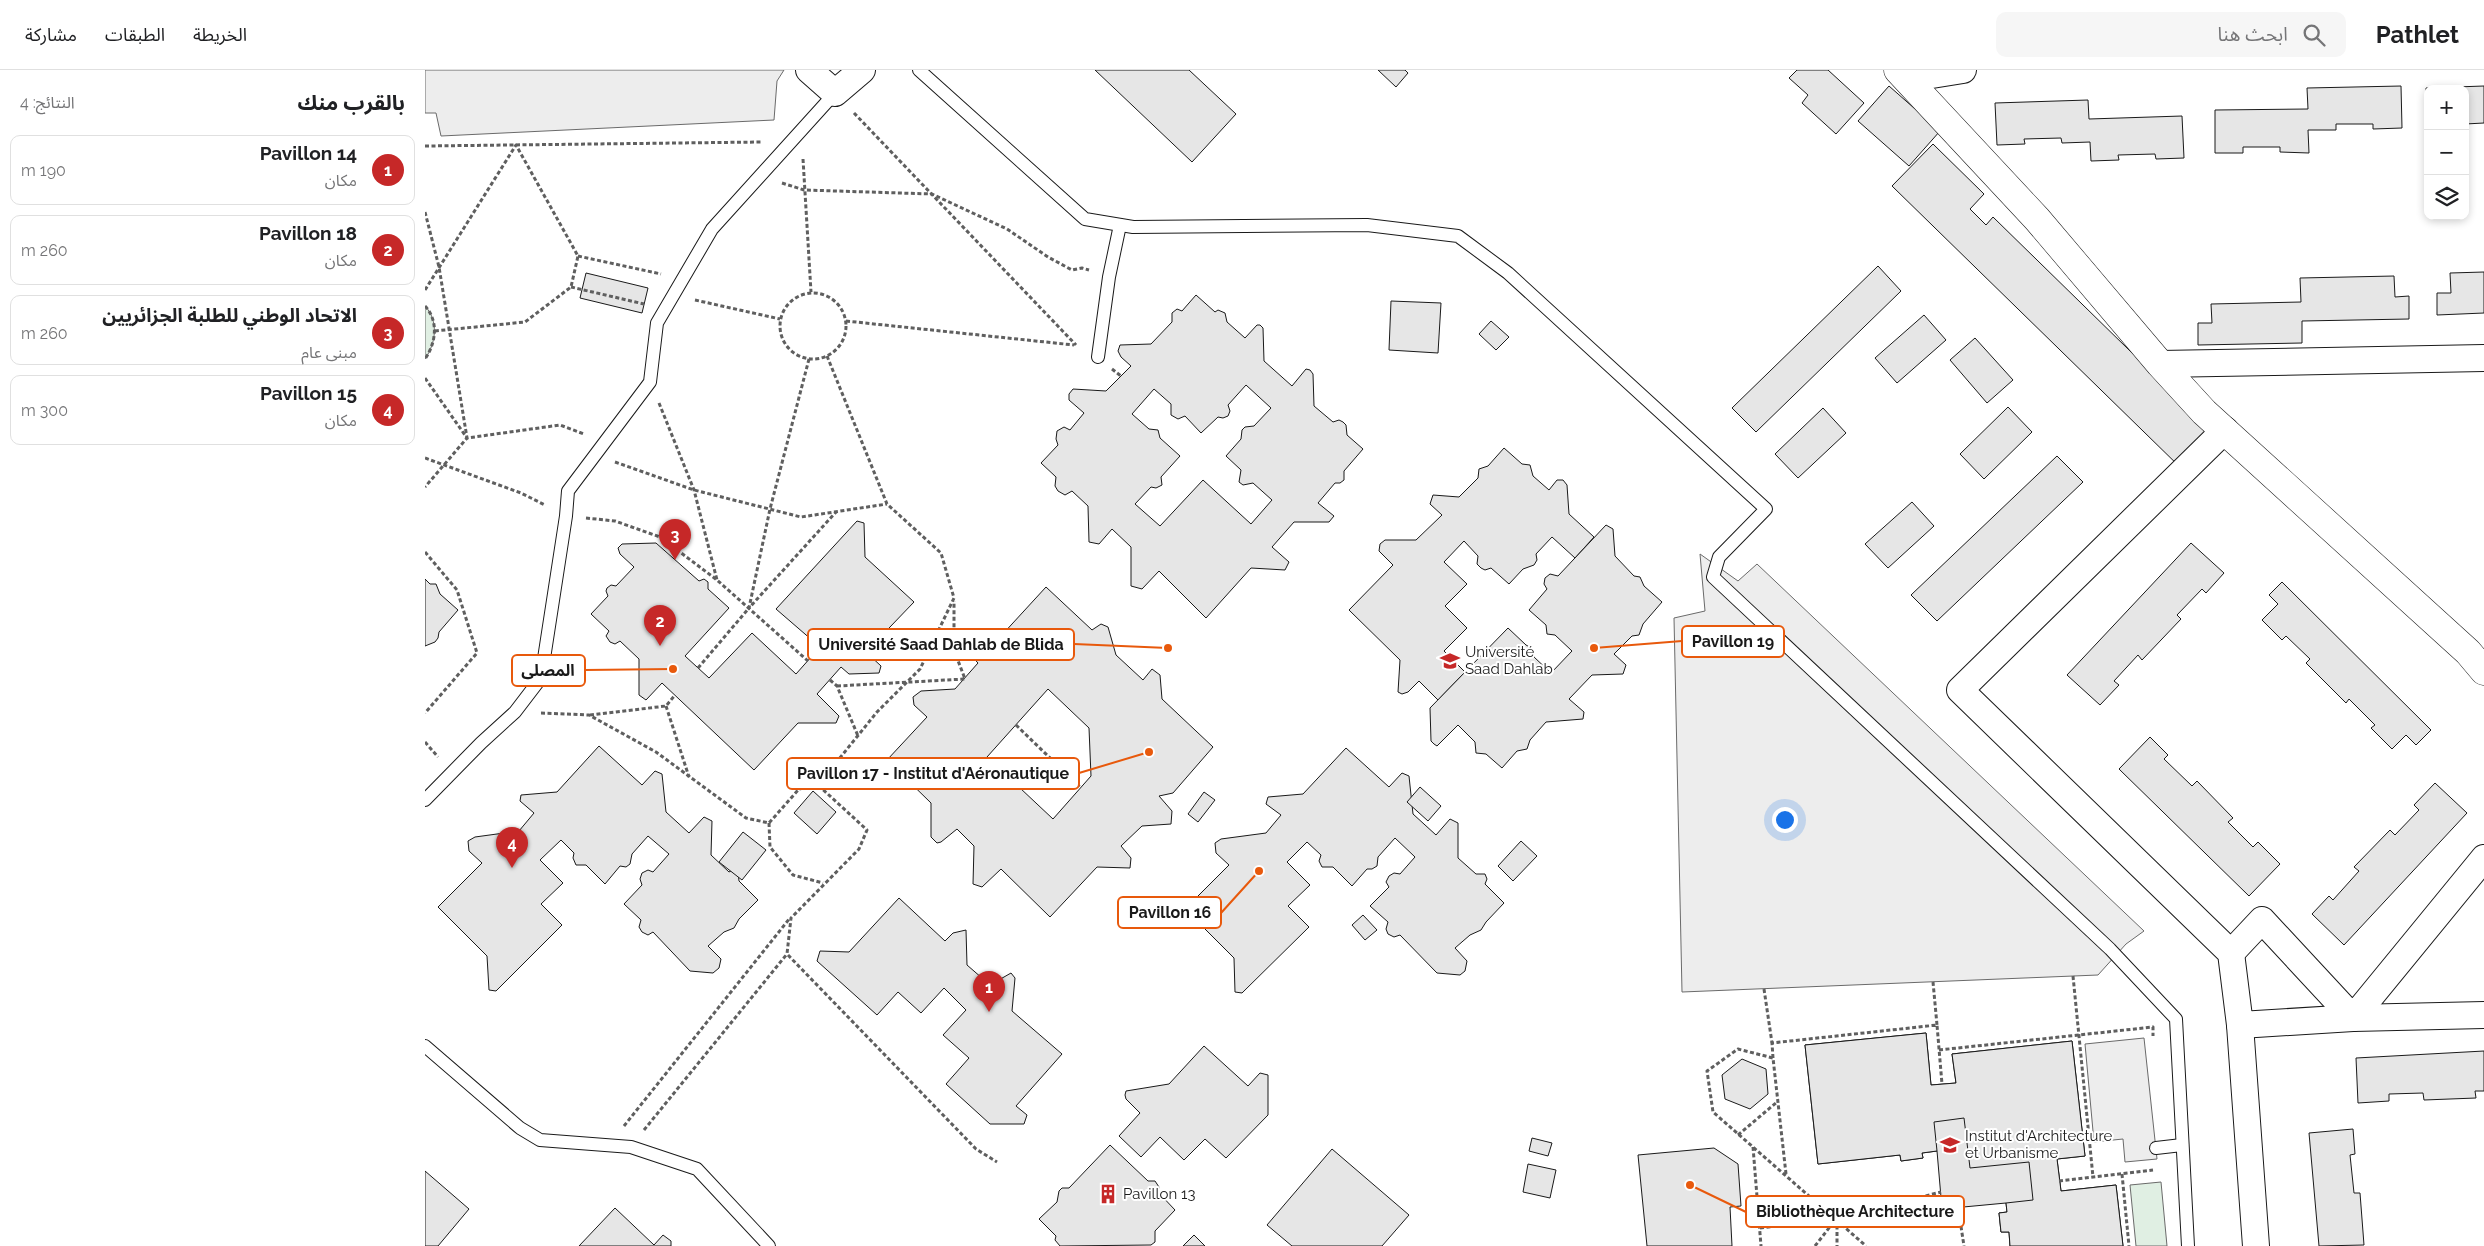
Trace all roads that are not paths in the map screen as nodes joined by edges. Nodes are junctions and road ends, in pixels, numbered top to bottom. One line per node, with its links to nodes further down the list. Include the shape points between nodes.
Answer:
1 (809, 70): 6 (street)
2 (862, 70): 6 (street)
3 (919, 70): 7 (lane, via 1085,219)
4 (1963, 70): 5 (street)
5 (1903, 75): 10 (street, via 2037,219)
6 (835, 93): 13 (lane, via 712,229 657,324 650,382 568,491 541,678 515,712)
7 (1120, 225): 8 (lane); 20 (lane, via 1133,228 1367,225 1457,236 1508,273 1766,509 1719,557 1713,577 2110,949 2176,1019)
8 (1098, 357)
9 (2484, 358): 10 (street)
10 (2159, 364): 11 (street)
11 (2225, 430): 12 (street); 15 (street, via 1960,690)
12 (2479, 658)
13 (425, 800)
14 (2484, 858): 17 (street)
15 (2231, 953): 17 (street, via 2262,920); 18 (street)
16 (2484, 1015): 17 (street)
17 (2353, 1018): 18 (street)
18 (2240, 1025): 24 (street)
19 (425, 1046): 22 (lane, via 520,1128 540,1140 631,1147 697,1169)
20 (2182, 1145): 21 (lane); 23 (lane)
21 (2159, 1148)
22 (769, 1246)
23 (2188, 1246)
24 (2256, 1246)

